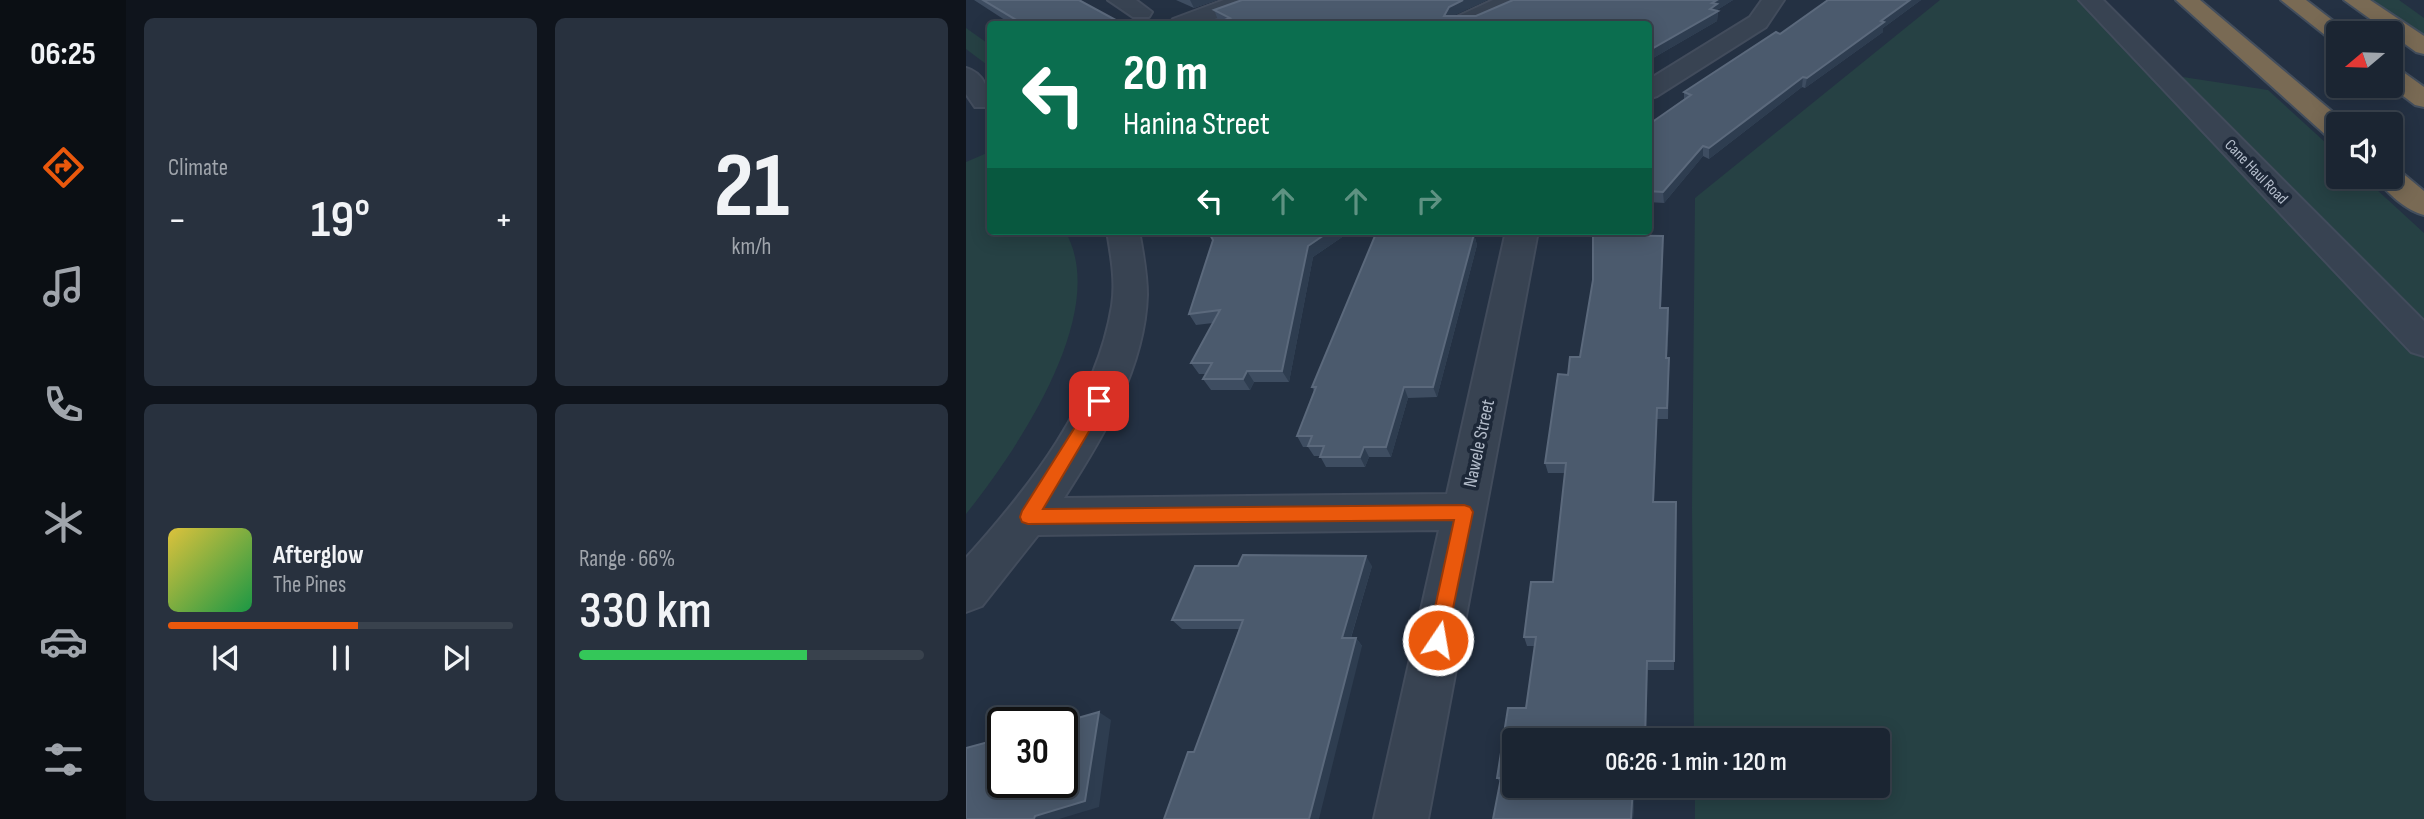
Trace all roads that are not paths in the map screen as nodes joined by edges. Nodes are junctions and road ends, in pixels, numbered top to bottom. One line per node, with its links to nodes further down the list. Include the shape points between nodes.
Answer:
1 (1119, 0): 11 (street)
2 (1244, 0): 13 (street)
3 (1453, 0): 12 (street)
4 (1511, 0): 12 (street)
5 (1773, 0): 19 (street, via 1758,22)
6 (2090, 0): 30 (street, Cane Haul Road)
7 (2187, 0): 23 (highway)
8 (2212, 0): 22 (highway)
9 (2292, 0): 15 (highway)
10 (2355, 0): 16 (highway)
11 (1141, 12)
12 (1484, 13): 14 (street)
13 (1189, 21)
14 (1467, 21)
15 (2326, 25)
16 (2424, 47)
17 (966, 76): 21 (street)
18 (2403, 84): 20 (highway)
19 (1652, 88)
20 (2424, 99)
21 (979, 102)
22 (2347, 112)
23 (2326, 121)
24 (2403, 160): 25 (highway)
25 (2424, 177)
26 (2403, 188): 27 (highway)
27 (2424, 206)
28 (1123, 235): 32 (street, via 1129,303 1121,349 1099,401)
29 (1521, 235): 31 (street, Nawele Street)
30 (2424, 343)
31 (1464, 512): 32 (street); 34 (street, Nawele Street)
32 (1028, 517): 33 (street)
33 (966, 591)
34 (1401, 819)

